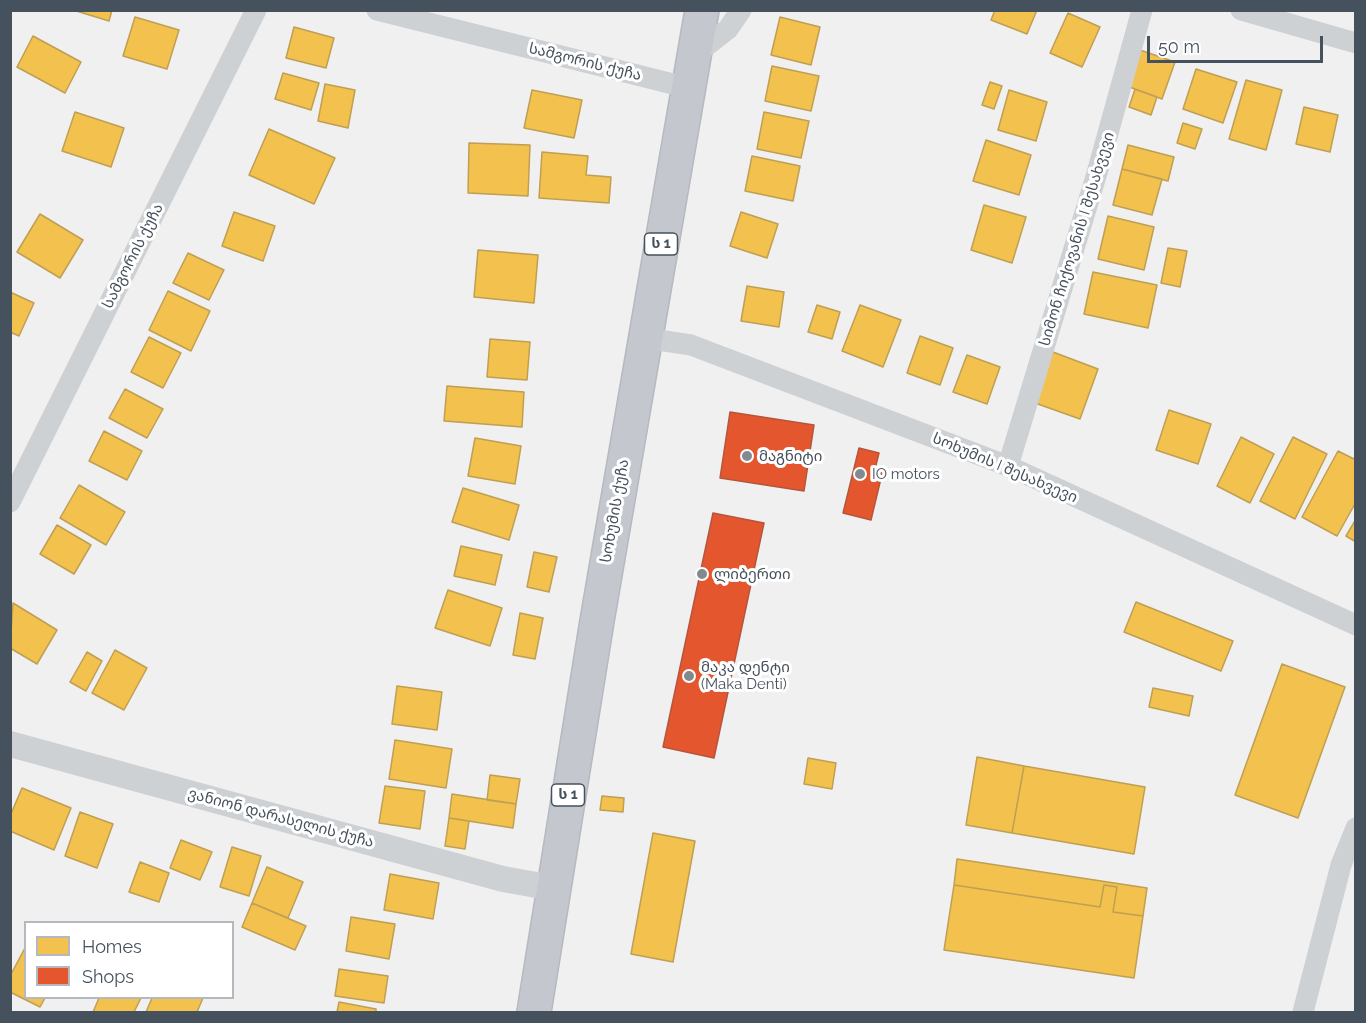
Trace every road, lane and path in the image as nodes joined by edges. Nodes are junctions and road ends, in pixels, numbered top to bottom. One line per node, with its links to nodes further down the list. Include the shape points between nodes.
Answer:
1 (256, 10): 12 (street, სამგორის ქუჩა)
2 (377, 10): 9 (street, სამგორის ქუჩა)
3 (702, 10): 8 (highway, სოხუმის ქუჩა / ს 1)
4 (741, 10): 8 (street, via 728,29)
5 (1142, 10): 11 (street, სიმონ ჩიქოვანის I შესახვევი)
6 (1241, 10): 7 (street)
7 (1356, 43)
8 (696, 54): 9 (highway, სოხუმის ქუჩა / ს 1)
9 (689, 88): 10 (highway, სოხუმის ქუჩა / ს 1)
10 (645, 338): 11 (street, სოხუმის I შესახვევი, via 691,345); 16 (highway, სოხუმის ქუჩა / ს 1)
11 (1008, 466): 13 (street, სოხუმის I შესახვევი)
12 (10, 502)
13 (1356, 625)
14 (10, 744): 16 (street, ვანიონ დარასელის ქუჩა, via 503,879)
15 (1356, 828): 18 (street, via 1341,865)
16 (553, 888): 17 (highway, სოხუმის ქუჩა / ს 1)
17 (534, 1012)
18 (1303, 1012)

